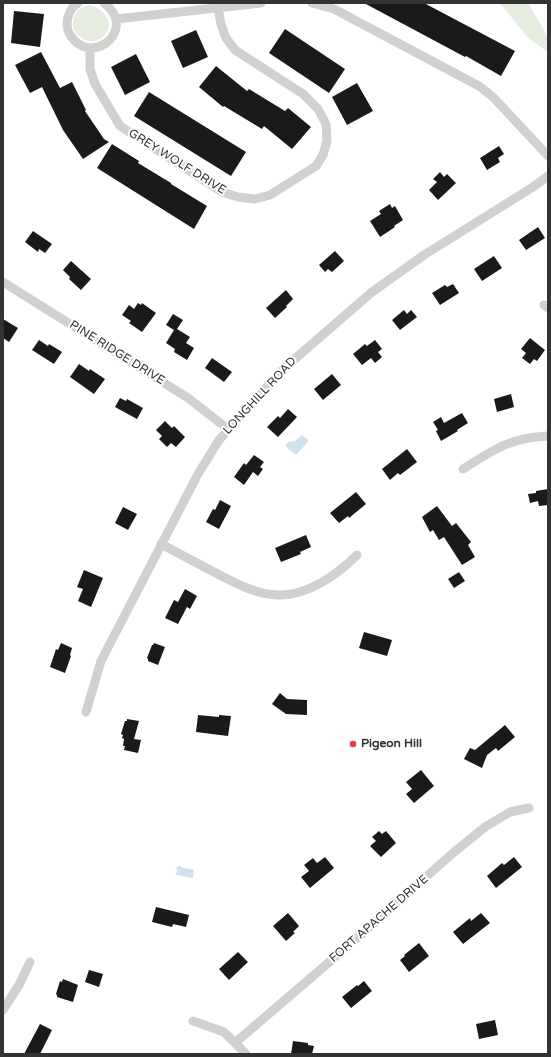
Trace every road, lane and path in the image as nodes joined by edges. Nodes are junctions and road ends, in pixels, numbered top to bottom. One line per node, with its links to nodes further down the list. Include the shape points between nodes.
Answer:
1 (78, 3): 7 (street, via 69,13 67,24 70,35 78,44)
2 (104, 3): 6 (street, via 112,8)
3 (261, 3): 5 (street)
4 (312, 3): 8 (street, via 334,8 479,86 493,96)
5 (218, 8): 6 (street); 7 (street, GREY WOLF DRIVE, via 226,38 235,50 303,94 318,109 326,124 327,141 316,166 270,195 255,199 222,192 120,126 95,84 90,69)
6 (116, 19): 7 (street, via 112,38 104,45)
7 (90, 48)
8 (548, 156)
9 (548, 176): 11 (street, LONGHILL ROAD, via 424,255 372,292 282,370)
10 (3, 282): 11 (street, PINE RIDGE DRIVE, via 188,398)
11 (228, 429): 14 (street, LONGHILL ROAD, via 198,474)
12 (548, 436): 13 (street, via 526,438 505,444)
13 (463, 469)
14 (161, 544): 15 (street, via 236,583 278,595 295,594 312,587 338,571); 16 (street, LONGHILL ROAD, via 101,661)
15 (357, 555)
16 (86, 712)
17 (529, 808): 21 (street, FORT APACHE DRIVE, via 510,812 485,827)
18 (30, 962): 19 (street)
19 (3, 1010)
20 (193, 1021): 21 (street, via 224,1032)
21 (236, 1042): 22 (street)
22 (246, 1054)

